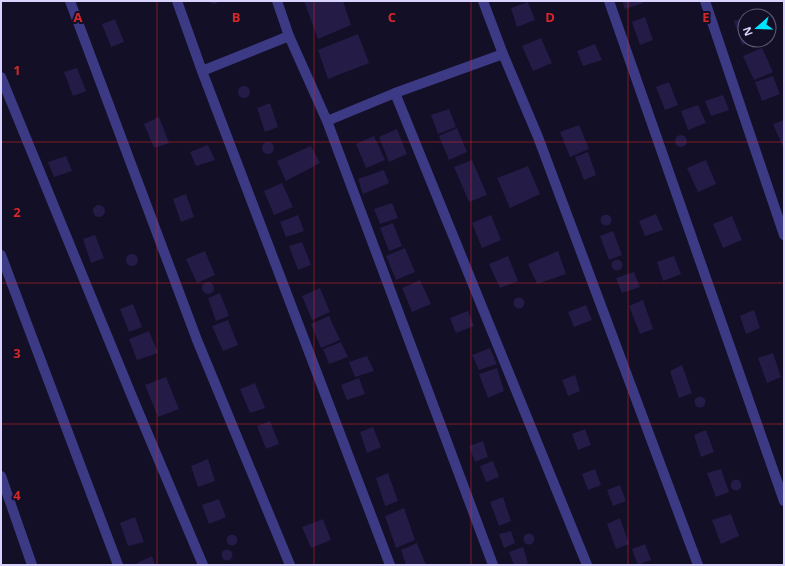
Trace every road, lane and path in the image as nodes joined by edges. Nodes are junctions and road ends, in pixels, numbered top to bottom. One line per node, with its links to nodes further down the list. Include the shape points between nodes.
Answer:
1 (70, 1): 20 (street, via 197,340)
2 (177, 1): 9 (street)
3 (277, 1): 7 (street)
4 (483, 1): 8 (street)
5 (609, 1): 16 (street)
6 (705, 1): 13 (street)
7 (290, 36): 9 (street); 12 (street)
8 (502, 54): 11 (street); 24 (street, via 538,137)
9 (202, 71): 21 (street)
10 (1, 77): 19 (street)
11 (395, 93): 12 (street); 23 (street)
12 (327, 121): 22 (street)
13 (784, 235)
14 (1, 255): 18 (street)
15 (1, 476): 17 (street)
16 (784, 502)
17 (32, 565)
18 (118, 565)
19 (203, 565)
20 (290, 565)
21 (390, 565)
22 (493, 565)
23 (587, 565)
24 (698, 565)

